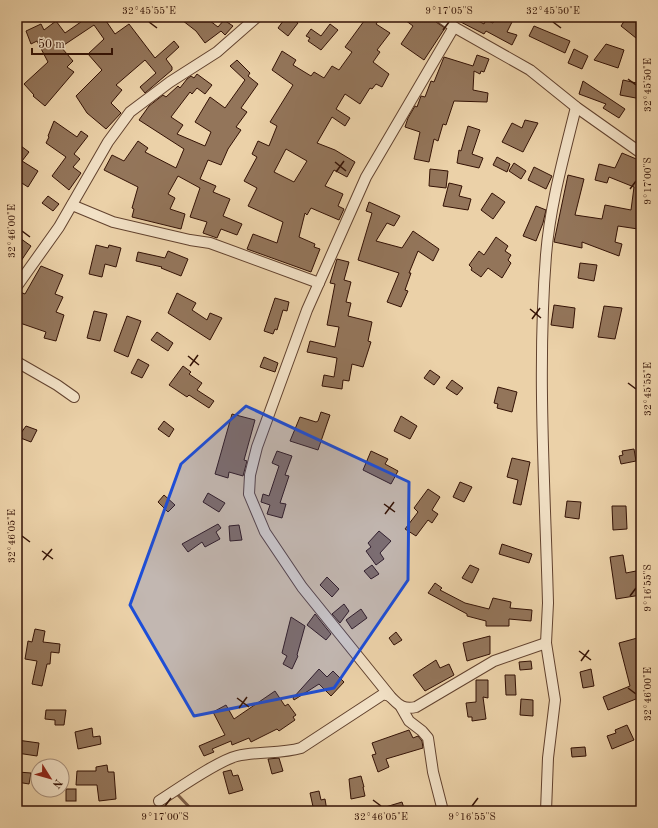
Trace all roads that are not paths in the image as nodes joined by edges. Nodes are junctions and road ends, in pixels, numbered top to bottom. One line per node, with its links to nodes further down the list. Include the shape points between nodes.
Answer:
1 (256, 17): 6 (street, via 217,52 163,86 130,112 108,142)
2 (440, 17): 3 (street)
3 (454, 27): 4 (street, via 530,70); 7 (street, via 366,177)
4 (576, 107): 5 (street); 11 (street, via 553,201 542,329 548,603)
5 (641, 153)
6 (72, 205): 7 (street, via 113,222 210,243); 8 (street)
7 (319, 283): 12 (street, via 257,447 250,474 249,494 265,532 290,571)
8 (17, 286)
9 (17, 362): 10 (street)
10 (74, 398)
11 (546, 643): 13 (street, via 494,661 416,707); 16 (street, via 555,700 548,758)
12 (390, 696): 13 (street); 14 (street, via 382,695 302,748 228,759)
13 (401, 707): 15 (street, via 409,721 428,738)
14 (159, 801)
15 (443, 811)
16 (546, 811)

